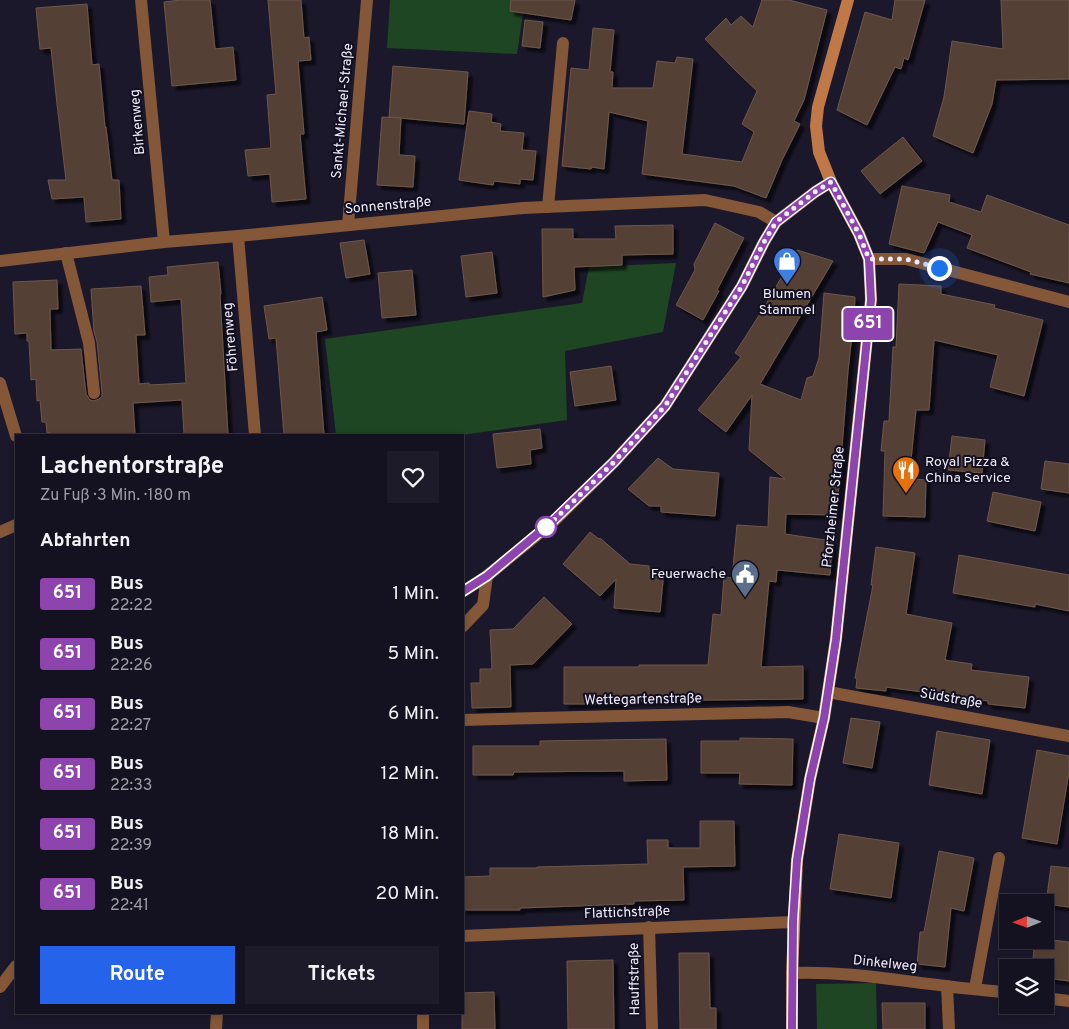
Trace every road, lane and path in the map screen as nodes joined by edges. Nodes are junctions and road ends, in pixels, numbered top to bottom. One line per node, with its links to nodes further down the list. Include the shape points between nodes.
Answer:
1 (141, 0): 10 (street, Birkenweg)
2 (367, 0): 8 (street, Sankt-Michael-Straße)
3 (848, 0): 5 (street, Pforzheimer Straße, via 818,107 816,126 819,152)
4 (563, 43): 6 (street)
5 (831, 182): 7 (street); 12 (street, Pforzheimer Straße)
6 (548, 207): 7 (street, Sonnenstraße, via 705,200 759,212); 8 (street, Sonnenstraße)
7 (776, 222): 21 (street, via 742,286 665,406 614,462 554,520)
8 (348, 224): 9 (street, Sonnenstraße)
9 (238, 236): 10 (street, Sonnenstraße); 18 (street, Föhrenweg)
10 (164, 242): 11 (street, Sonnenstraße)
11 (66, 253): 13 (street, Sonnenstraße); 16 (street, via 89,343)
12 (869, 259): 14 (street, via 906,259); 24 (street, Pforzheimer Straße, via 871,300)
13 (0, 261)
14 (1069, 302)
15 (0, 383): 17 (street)
16 (94, 393)
17 (15, 434)
18 (255, 434)
19 (15, 525): 20 (street)
20 (0, 532)
21 (487, 576): 22 (street); 23 (street, via 483,605)
22 (464, 591)
23 (464, 625)
24 (828, 692): 25 (street, Pforzheimer Straße); 27 (street, Südstraße)
25 (824, 718): 26 (street, Wettegartenstraße, via 788,712); 29 (street, Pforzheimer Straße, via 797,860)
26 (464, 720)
27 (1069, 736)
28 (999, 858): 36 (street)
29 (793, 922): 30 (street, Flattichstraße); 33 (street, Pforzheimer Straße)
30 (649, 927): 31 (street, Flattichstraße); 44 (street, Hauffstraße)
31 (464, 936)
32 (15, 967): 35 (street)
33 (792, 973): 34 (street, Dinkelweg, via 875,976); 45 (street, Pforzheimer Straße)
34 (947, 986): 36 (street, Dinkelweg); 46 (street)
35 (0, 987)
36 (975, 988): 37 (street, Dinkelweg)
37 (999, 992)
38 (1054, 999): 39 (street)
39 (1069, 1001)
40 (217, 1014): 42 (street)
41 (423, 1014): 43 (street)
42 (216, 1029)
43 (423, 1029)
44 (652, 1029)
45 (792, 1029)
46 (949, 1029)

